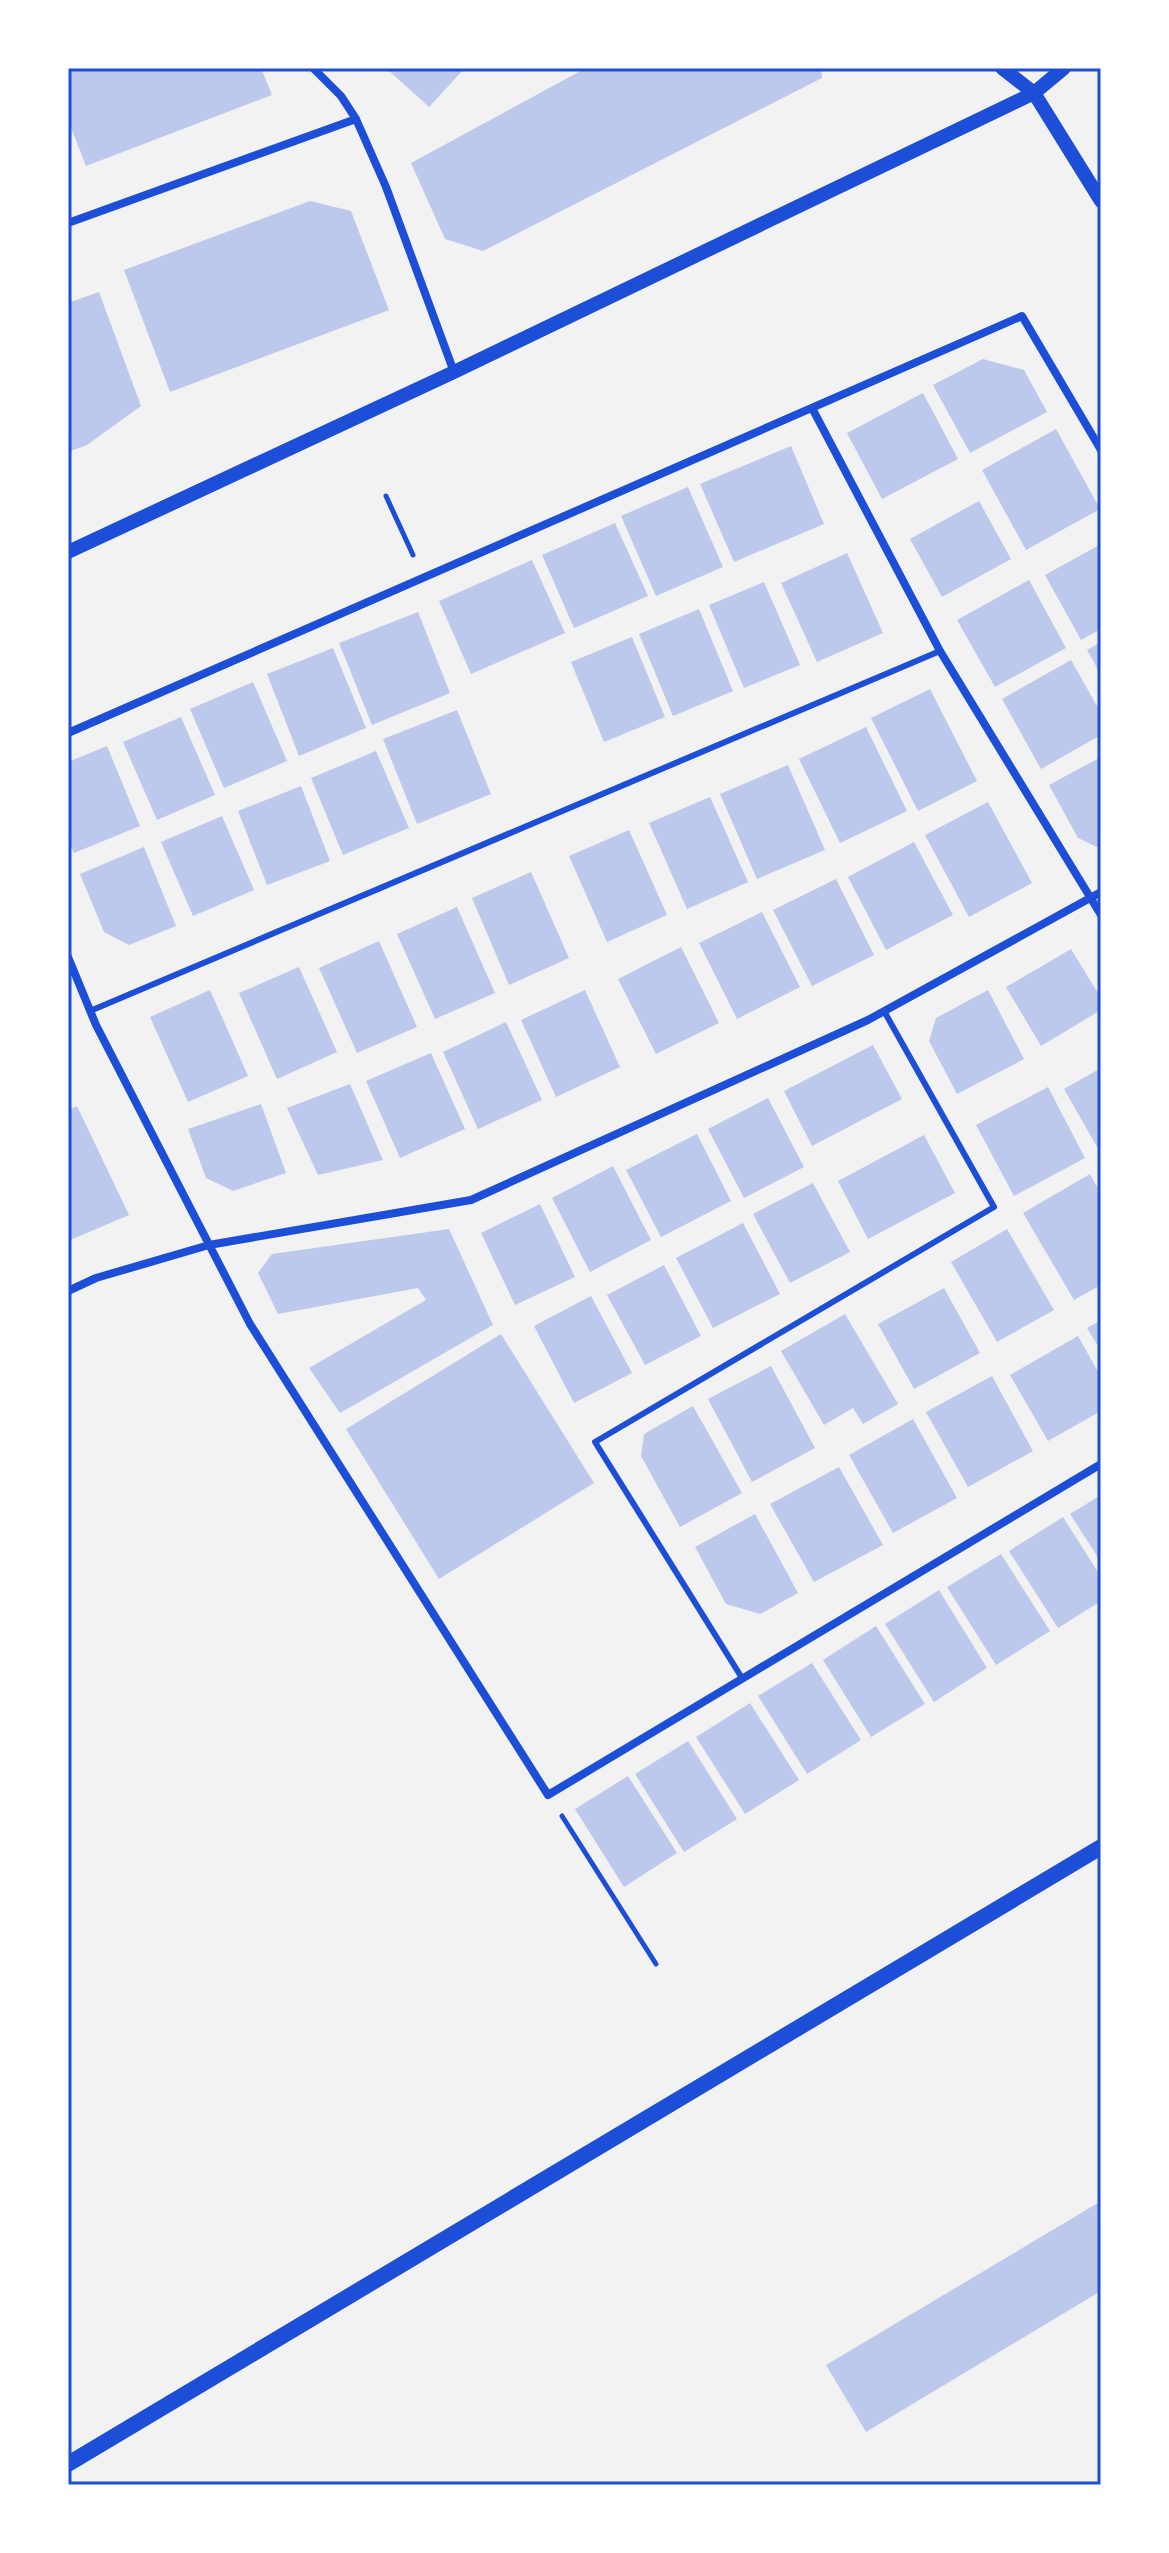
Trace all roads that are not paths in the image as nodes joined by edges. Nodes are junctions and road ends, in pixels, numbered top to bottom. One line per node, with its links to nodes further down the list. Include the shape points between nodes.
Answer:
1 (313, 68): 5 (street)
2 (1002, 68): 4 (street)
3 (1064, 68): 4 (street)
4 (1034, 93): 6 (street); 8 (street)
5 (356, 119): 7 (street); 8 (street)
6 (1101, 201)
7 (68, 223)
8 (454, 372): 11 (street)
9 (812, 408): 10 (street, via 1022,316); 12 (street); 13 (street)
10 (1101, 450)
11 (68, 552)
12 (940, 651): 15 (street); 18 (lane)
13 (68, 733)
14 (1101, 892): 15 (street)
15 (1091, 898): 16 (street); 19 (street)
16 (1101, 915)
17 (68, 957): 18 (street)
18 (90, 1011): 20 (street)
19 (884, 1011): 20 (street, via 471,1200); 23 (lane, via 994,1207 595,1442)
20 (209, 1245): 21 (street); 23 (street, via 250,1324 548,1795)
21 (68, 1291)
22 (1101, 1464): 23 (street)
23 (742, 1678)
24 (1101, 1847): 25 (main road)
25 (68, 2464)

